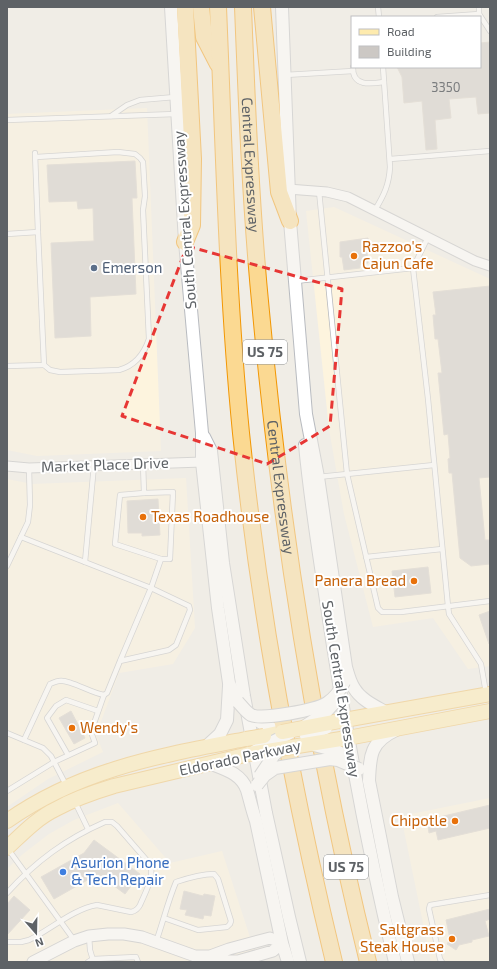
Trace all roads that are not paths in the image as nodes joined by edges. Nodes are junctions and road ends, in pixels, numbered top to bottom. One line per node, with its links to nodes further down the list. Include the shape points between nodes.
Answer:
1 (171, 7): 18 (main road, South Central Expressway)
2 (185, 7): 31 (highway, via 193,159 192,225)
3 (201, 7): 13 (highway, via 204,37)
4 (218, 7): 13 (highway, Central Expressway / US 75)
5 (243, 7): 106 (highway, Central Expressway / US 75, via 260,302 281,499 311,695 339,839)
6 (262, 7): 27 (highway, via 279,192)
7 (282, 7): 16 (main road, South Central Expressway)
8 (479, 7): 9 (lane)
9 (479, 14): 10 (lane)
10 (451, 16)
11 (481, 17): 12 (lane)
12 (490, 32)
13 (220, 68): 105 (highway, Central Expressway / US 75, via 229,282 248,494 282,716 303,828)
14 (383, 68): 17 (lane)
15 (353, 69): 16 (lane); 17 (lane, via 361,82)
16 (284, 75): 24 (main road, South Central Expressway)
17 (384, 82): 23 (lane)
18 (177, 97): 19 (main road, South Central Expressway); 20 (lane, via 140,100)
19 (178, 114): 20 (lane); 31 (main road, South Central Expressway)
20 (111, 116): 21 (lane)
21 (7, 120)
22 (490, 151): 23 (lane)
23 (390, 159): 26 (lane, via 387,189)
24 (288, 189): 25 (street); 27 (main road, South Central Expressway)
25 (318, 191): 26 (street, via 348,197); 34 (lane)
26 (375, 210): 30 (street)
27 (290, 221): 35 (main road, South Central Expressway)
28 (38, 232): 29 (lane); 36 (lane); 36 (lane, via 35,155 118,152 135,154 143,162 149,339 144,351 127,368 119,370 54,372)
29 (7, 234)
30 (428, 237): 32 (street); 33 (lane)
31 (185, 242): 39 (main road, South Central Expressway)
32 (490, 266)
33 (413, 268): 34 (lane); 43 (lane)
34 (328, 278): 35 (lane); 46 (lane)
35 (295, 281): 38 (main road, South Central Expressway)
36 (44, 365): 37 (lane)
37 (7, 366)
38 (306, 414): 47 (main road, South Central Expressway); 107 (main road, South Central Expressway, via 303,429 309,482 338,682 363,818)
39 (202, 433): 40 (main road, South Central Expressway); 104 (main road, South Central Expressway, via 210,451 223,563 244,696 266,813)
40 (202, 462): 41 (street, Market Place Drive); 60 (main road, South Central Expressway)
41 (143, 464): 42 (street, Market Place Drive); 48 (lane)
42 (94, 465): 45 (street, Market Place Drive); 53 (lane)
43 (434, 465): 46 (lane); 50 (lane)
44 (7, 466): 45 (street, Market Place Drive)
45 (29, 468): 49 (lane, via 28,522)
46 (347, 474): 47 (lane); 51 (lane)
47 (318, 477): 59 (main road, South Central Expressway)
48 (144, 493): 52 (lane, via 173,492 170,559); 52 (lane, via 120,495 115,544)
49 (20, 537): 53 (lane); 54 (lane)
50 (442, 549): 51 (lane); 57 (lane)
51 (366, 557): 57 (lane, via 375,599 382,612)
52 (161, 559): 55 (lane)
53 (85, 562): 55 (lane)
54 (7, 566)
55 (151, 588): 58 (lane); 58 (lane, via 189,606 190,610 176,645 169,650)
56 (490, 601): 57 (lane)
57 (448, 606): 62 (lane, via 449,614 480,664)
58 (120, 661): 63 (lane)
59 (346, 667): 61 (main road, bridge); 66 (main road, via 351,684 358,694)
60 (229, 683): 67 (main road, bridge, via 238,702); 72 (main road, via 228,720 220,734)
61 (339, 693): 67 (main road, bridge, via 316,708 272,716); 70 (main road, bridge, via 325,713)
62 (488, 694): 66 (main road, Eldorado Parkway)
63 (104, 695): 64 (lane); 71 (lane, via 64,680 50,684)
64 (98, 711): 73 (lane, via 91,732 95,743); 73 (lane, via 66,700 56,706 47,718)
65 (490, 711): 68 (main road, Eldorado Parkway)
66 (387, 712): 70 (main road, Eldorado Parkway, bridge, via 350,719)
67 (251, 715): 70 (main road)
68 (402, 728): 70 (main road, Eldorado Parkway, bridge, via 328,741); 78 (main road, via 385,736 376,744 371,756)
69 (7, 733): 71 (lane)
70 (292, 738): 72 (main road, Eldorado Parkway, bridge, via 264,736); 76 (main road, Eldorado Parkway, bridge, via 249,754); 77 (main road, bridge, via 337,751 349,758); 80 (main road, bridge, via 265,767)
71 (24, 740): 74 (lane, via 43,748)
72 (208, 745): 75 (main road, Eldorado Parkway)
73 (68, 755): 74 (lane)
74 (54, 762): 79 (lane); 81 (lane)
75 (132, 763): 79 (main road, Eldorado Parkway); 82 (main road, via 119,773 76,789 73,793)
76 (209, 763): 82 (main road, Eldorado Parkway, via 114,786); 83 (main road, via 241,779 247,789)
77 (359, 769): 78 (main road); 80 (main road, bridge, via 330,759 275,768 265,775)
78 (369, 781): 108 (main road, South Central Expressway)
79 (67, 786): 84 (main road, Eldorado Parkway); 86 (main road, via 60,799 17,828)
80 (256, 787): 83 (main road)
81 (7, 791)
82 (74, 800): 85 (lane); 87 (main road, Eldorado Parkway, via 35,823)
83 (256, 820): 97 (main road)
84 (7, 821)
85 (88, 829): 88 (lane, via 35,864); 92 (lane, via 105,822 112,822 117,826 150,864 150,879 139,908 135,911 97,905 79,911)
86 (7, 838)
87 (7, 848): 88 (lane)
88 (26, 874): 89 (lane); 92 (lane)
89 (7, 893)
90 (490, 895): 109 (lane, via 430,905)
91 (164, 918): 91 (lane, via 176,882 214,874 218,879 231,921 227,927 198,930); 96 (lane)
92 (60, 922): 94 (lane); 95 (lane, via 28,940)
93 (89, 936): 94 (street); 96 (street, via 124,934 142,936); 99 (lane)
94 (74, 941): 100 (street)
95 (7, 942)
96 (156, 942): 98 (street)
97 (282, 942): 98 (street, via 273,951 238,961 219,961 210,956); 103 (main road)
98 (194, 959)
99 (93, 960): 101 (lane); 102 (lane, via 136,956)
100 (33, 962)
101 (88, 962)
102 (138, 962)
103 (288, 962)
104 (300, 962)
105 (334, 962)
106 (368, 962)
107 (395, 962)
108 (408, 962)
109 (442, 962)

